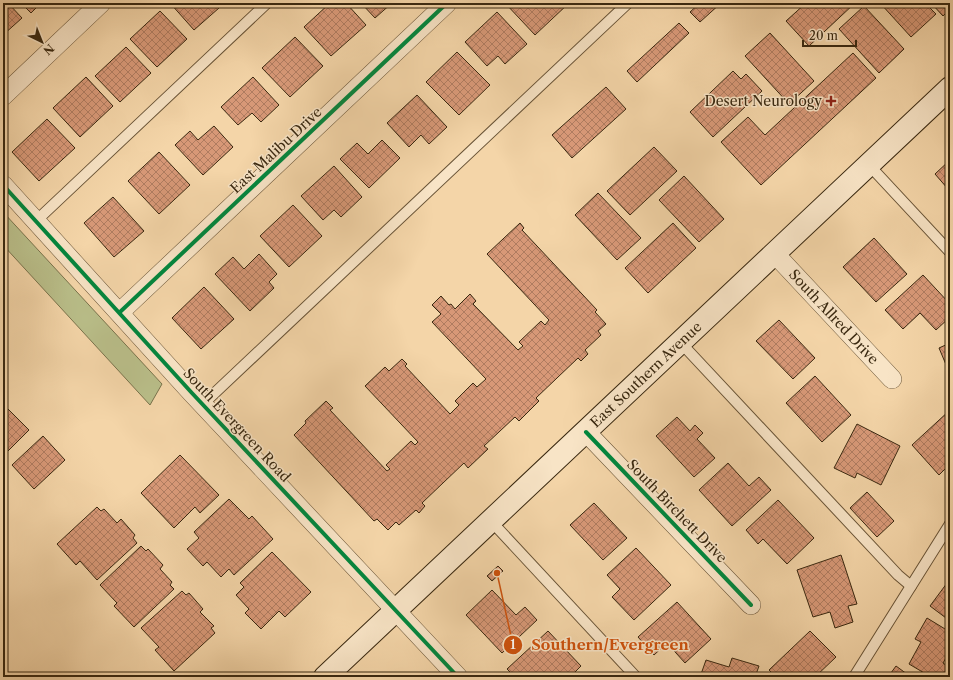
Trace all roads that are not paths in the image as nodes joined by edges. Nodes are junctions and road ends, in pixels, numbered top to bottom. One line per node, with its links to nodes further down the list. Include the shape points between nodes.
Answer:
1 (101, 3): 6 (street)
2 (267, 3): 9 (lane)
3 (447, 3): 12 (street, East Malibu Drive)
4 (628, 3): 15 (lane)
5 (950, 88): 7 (main road, East Southern Avenue)
6 (3, 96)
7 (869, 165): 10 (lane); 11 (main road, East Southern Avenue)
8 (3, 185): 9 (street, South Evergreen Road)
9 (36, 221): 12 (street, South Evergreen Road)
10 (950, 252)
11 (775, 254): 13 (main road, East Southern Avenue); 14 (street, South Allred Drive)
12 (120, 312): 15 (street, South Evergreen Road)
13 (681, 343): 16 (main road, East Southern Avenue); 19 (lane)
14 (892, 379)
15 (203, 404): 21 (street, South Evergreen Road)
16 (586, 432): 17 (main road, East Southern Avenue); 20 (street, South Birchett Drive)
17 (491, 521): 21 (main road, East Southern Avenue); 24 (lane)
18 (950, 524): 19 (lane)
19 (911, 586): 25 (lane)
20 (751, 605)
21 (396, 610): 22 (main road, East Southern Avenue); 23 (street, South Evergreen Road)
22 (325, 677)
23 (458, 677)
24 (636, 677)
25 (854, 677)

